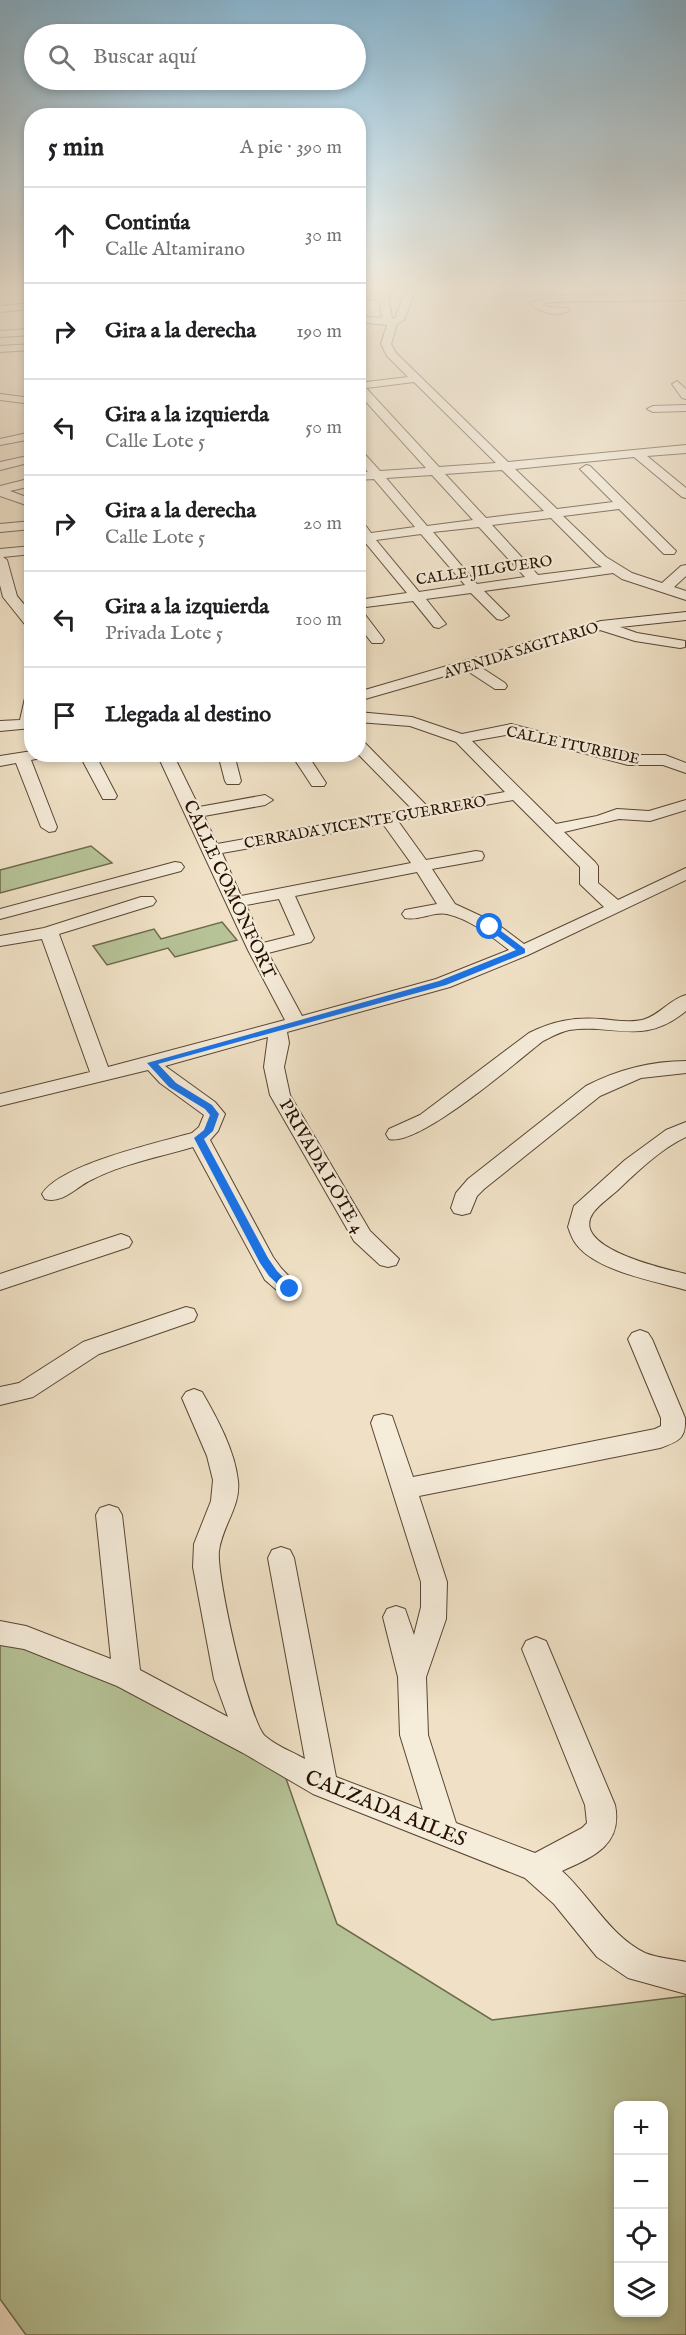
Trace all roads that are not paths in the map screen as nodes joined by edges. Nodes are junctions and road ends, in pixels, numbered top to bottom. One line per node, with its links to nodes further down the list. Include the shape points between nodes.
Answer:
1 (9, 396): 6 (street)
2 (367, 396): 19 (street)
3 (433, 396): 17 (street)
4 (686, 396): 5 (street)
5 (666, 397)
6 (24, 399)
7 (686, 408): 8 (street)
8 (653, 409)
9 (0, 428): 10 (street)
10 (24, 430)
11 (24, 437): 12 (street)
12 (0, 442)
13 (686, 449): 14 (street)
14 (636, 453): 17 (street); 26 (street)
15 (24, 460): 18 (street)
16 (366, 462): 22 (street)
17 (504, 464): 19 (street); 31 (street)
18 (0, 466)
19 (434, 469): 22 (street); 32 (street)
20 (586, 469): 30 (street)
21 (366, 471): 22 (street)
22 (375, 472): 23 (street); 35 (street)
23 (366, 474)
24 (24, 484): 25 (street)
25 (0, 491): 27 (street)
26 (686, 494)
27 (24, 500)
28 (24, 502): 29 (street)
29 (0, 504)
30 (622, 505): 31 (street); 39 (street)
31 (555, 515): 32 (street); 42 (street)
32 (484, 524): 35 (street); 44 (street)
33 (24, 526): 34 (street)
34 (0, 528)
35 (425, 532): 36 (street); 45 (street)
36 (366, 537)
37 (366, 540): 48 (street)
38 (24, 551): 40 (street)
39 (669, 551)
40 (0, 553)
41 (0, 560): 50 (street, via 7,591)
42 (614, 569): 44 (street, CALLE JILGUERO); 46 (street)
43 (686, 569): 46 (street)
44 (535, 580): 45 (street, CALLE JILGUERO)
45 (474, 588): 48 (street, CALLE JILGUERO); 51 (street)
46 (664, 589): 47 (street)
47 (686, 596)
48 (415, 597): 49 (street, CALLE JILGUERO); 53 (street)
49 (366, 603)
50 (24, 613)
51 (502, 616)
52 (686, 616): 54 (street, AVENIDA SAGITARIO)
53 (439, 624)
54 (601, 625): 57 (street, via 635,637); 58 (street, AVENIDA SAGITARIO)
55 (366, 626): 56 (street)
56 (377, 640)
57 (680, 644)
58 (470, 666): 59 (street); 60 (street, AVENIDA SAGITARIO)
59 (500, 686)
60 (366, 694)
61 (366, 718): 64 (street, via 411,722)
62 (24, 724): 63 (street)
63 (0, 726)
64 (461, 739): 72 (street, CALLE ITURBIDE, via 511,729 628,760 665,760); 75 (street)
65 (366, 752): 79 (street)
66 (22, 758): 67 (street); 82 (street)
67 (0, 761)
68 (91, 762): 76 (street)
69 (169, 762): 80 (street, CALLE COMONFORT)
70 (228, 762): 73 (street)
71 (304, 762): 74 (street)
72 (686, 768)
73 (234, 781)
74 (318, 783)
75 (518, 794): 79 (street, CERRADA VICENTE GUERRERO); 83 (street)
76 (109, 796)
77 (265, 800): 80 (street)
78 (686, 805): 83 (street, via 650,816 617,814)
79 (423, 811): 81 (street, CERRADA VICENTE GUERRERO)
80 (195, 813): 84 (street, CALLE COMONFORT)
81 (387, 818): 84 (street, CERRADA VICENTE GUERRERO); 87 (street)
82 (49, 828)
83 (551, 830): 94 (street, via 589,866 589,884)
84 (212, 850): 91 (street, CALLE COMONFORT)
85 (476, 856): 87 (street)
86 (175, 867): 92 (street)
87 (423, 868): 89 (street); 93 (street)
88 (686, 873): 94 (street)
89 (285, 892): 91 (street); 99 (street, via 305,938)
90 (147, 902): 97 (street)
91 (236, 902): 99 (street, CALLE COMONFORT)
92 (44, 903): 95 (street); 97 (street, via 56,918)
93 (448, 908): 96 (street); 100 (street, via 490,927)
94 (616, 908): 100 (street)
95 (6, 913): 97 (street, via 26,927)
96 (411, 914)
97 (47, 931): 98 (street); 105 (street)
98 (0, 941)
99 (256, 950): 102 (street, CALLE COMONFORT)
100 (522, 951): 102 (street, via 442,983)
101 (686, 1001): 108 (street, via 657,1022 639,1026 574,1024 555,1028 536,1037 427,1120)
102 (287, 1026): 103 (street); 113 (street, PRIVADA LOTE 4, via 274,1067 280,1095 362,1236)
103 (152, 1063): 105 (street); 109 (street, via 172,1085 215,1114 208,1131)
104 (686, 1067): 111 (street, via 639,1072 611,1080 593,1091 476,1184 467,1193)
105 (101, 1075): 106 (street)
106 (0, 1100)
107 (686, 1129): 115 (street, via 654,1148 582,1211 577,1221 587,1244 605,1256)
108 (396, 1134)
109 (199, 1138): 110 (street, via 110,1164 82,1175); 116 (street, via 264,1260)
110 (53, 1194)
111 (462, 1208)
112 (121, 1242): 114 (street)
113 (388, 1259)
114 (0, 1282)
115 (686, 1282)
116 (290, 1289)
117 (186, 1316): 119 (street, via 91,1348 25,1391)
118 (640, 1339): 122 (street, via 673,1418 674,1431 660,1438)
119 (0, 1396)
120 (194, 1398): 130 (street, via 225,1475 223,1503 204,1551 228,1679)
121 (383, 1423): 122 (street)
122 (404, 1489): 129 (street, via 437,1597)
123 (108, 1515): 128 (street)
124 (281, 1558): 131 (street)
125 (396, 1617): 129 (street)
126 (0, 1633): 128 (street, CALZADA AILES, via 26,1638)
127 (536, 1649): 133 (street, via 603,1820 598,1833 587,1842)
128 (127, 1677): 130 (street, CALZADA AILES)
129 (412, 1677): 132 (street, via 414,1735)
130 (253, 1744): 131 (street, CALZADA AILES)
131 (323, 1785): 132 (street, CALZADA AILES)
132 (444, 1832): 133 (street, CALZADA AILES)
133 (536, 1868): 134 (street, CALZADA AILES, via 565,1894 608,1946 639,1967)
134 (686, 1978)

